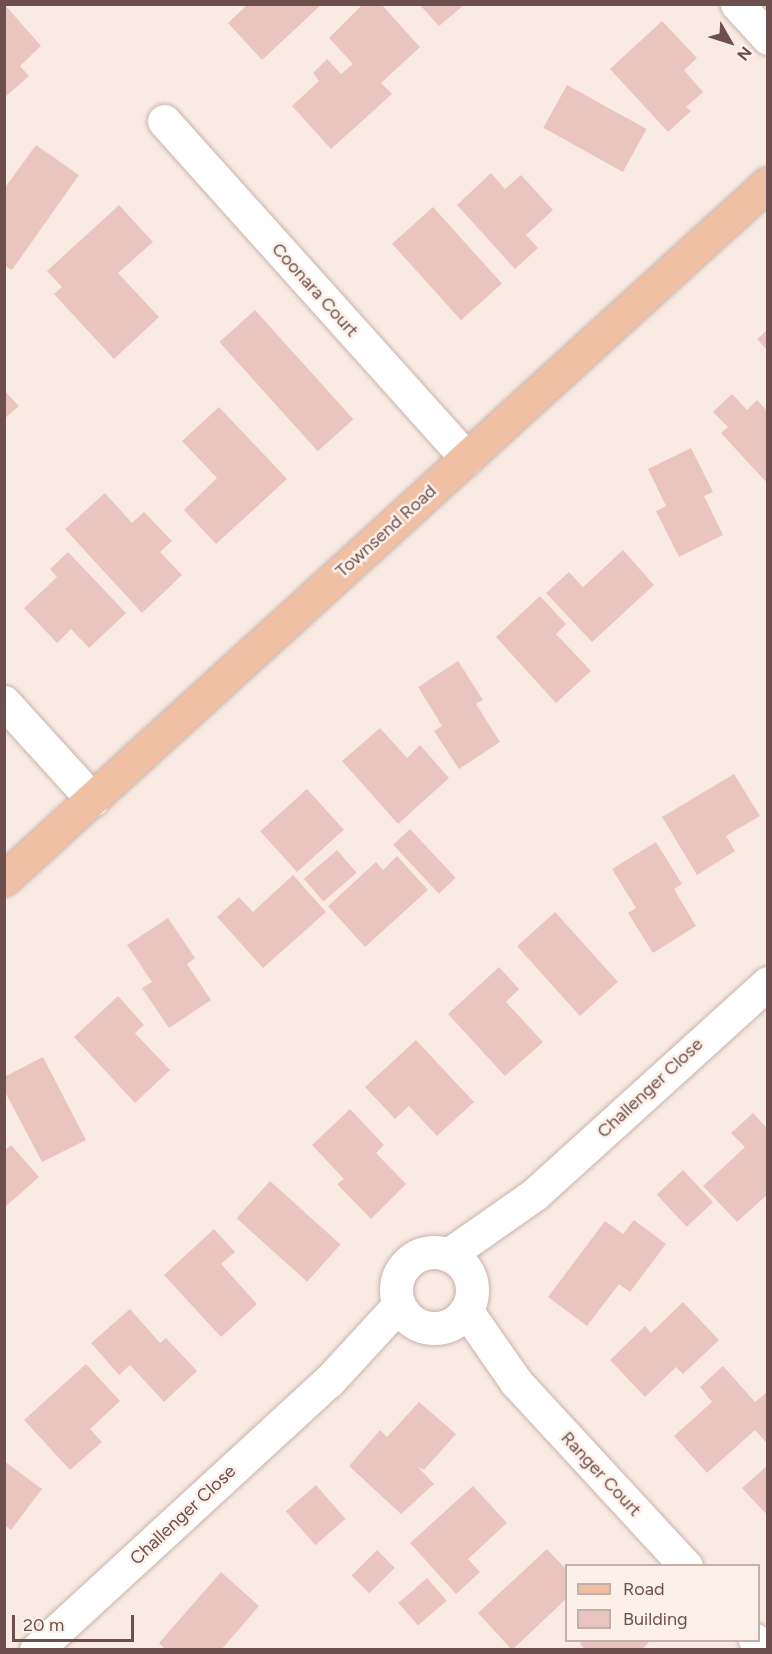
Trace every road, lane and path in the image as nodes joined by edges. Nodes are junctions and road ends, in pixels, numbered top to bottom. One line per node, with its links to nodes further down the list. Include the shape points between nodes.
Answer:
1 (737, 4): 2 (street)
2 (768, 38)
3 (165, 121): 5 (street, Coonara Court)
4 (768, 183): 5 (main road, Townsend Road)
5 (466, 458): 7 (main road, Townsend Road)
6 (4, 702): 7 (street)
7 (93, 800): 8 (main road, Townsend Road)
8 (4, 879)
9 (768, 983): 10 (street, Challenger Close, via 535,1194)
10 (442, 1300): 11 (street, Ranger Court); 12 (street, Challenger Close, via 329,1381)
11 (684, 1564)
12 (37, 1649)

